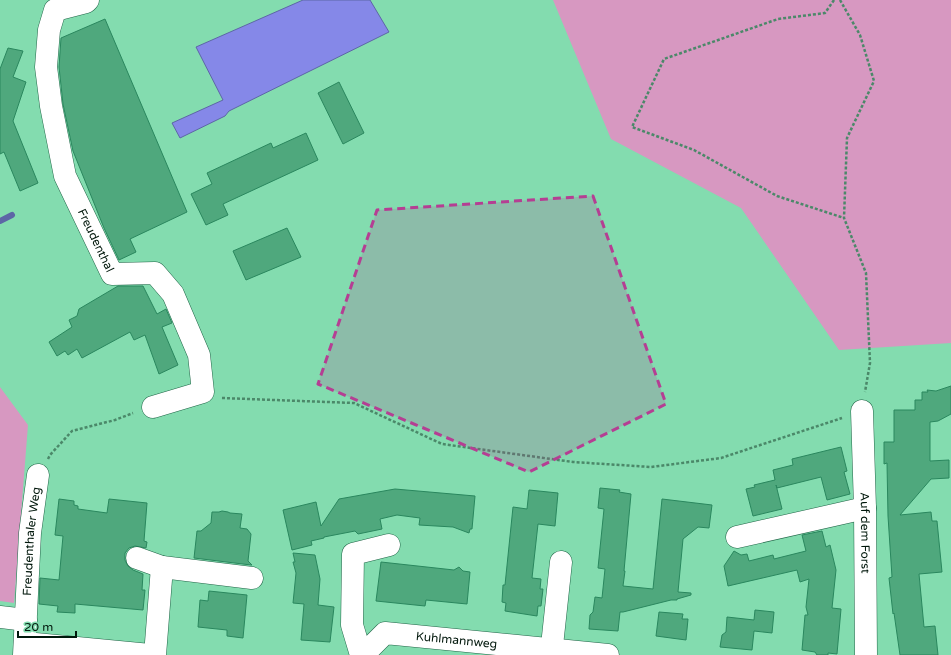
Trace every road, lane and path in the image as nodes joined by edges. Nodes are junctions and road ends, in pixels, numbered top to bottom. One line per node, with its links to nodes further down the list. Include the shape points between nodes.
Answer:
1 (88, 0): 4 (street, Freudenthal)
2 (834, 0): 5 (path, via 825,13 778,19 664,59 632,127 694,150 777,196)
3 (840, 0): 5 (path, via 860,35 874,81 847,138)
4 (55, 5): 6 (street, Freudenthal, via 49,30 46,66 65,176 112,274 155,273 173,294 199,355)
5 (844, 218): 8 (path, via 866,273 870,363)
6 (203, 392): 7 (street); 8 (path, via 220,398 354,403 442,444 573,462 651,467 721,458)
7 (153, 407): 9 (path, via 72,431 50,455)
8 (862, 411): 10 (street, Auf dem Forst)
9 (38, 476): 18 (street, Freudenthaler Weg, via 30,533)
10 (865, 508): 11 (street); 25 (street, Auf dem Forst)
11 (737, 537)
12 (389, 546): 23 (street, via 353,554 352,625)
13 (137, 558): 15 (street)
14 (561, 562): 20 (street)
15 (162, 567): 16 (street); 22 (street)
16 (252, 578)
17 (0, 618): 18 (street)
18 (26, 620): 19 (street, Freudenthaler Weg)
19 (25, 649): 21 (street)
20 (551, 652): 23 (street, Kuhlmannweg, via 385,633); 24 (street, Kuhlmannweg)
21 (150, 655)
22 (155, 655)
23 (362, 655)
24 (608, 655)
25 (866, 655)

